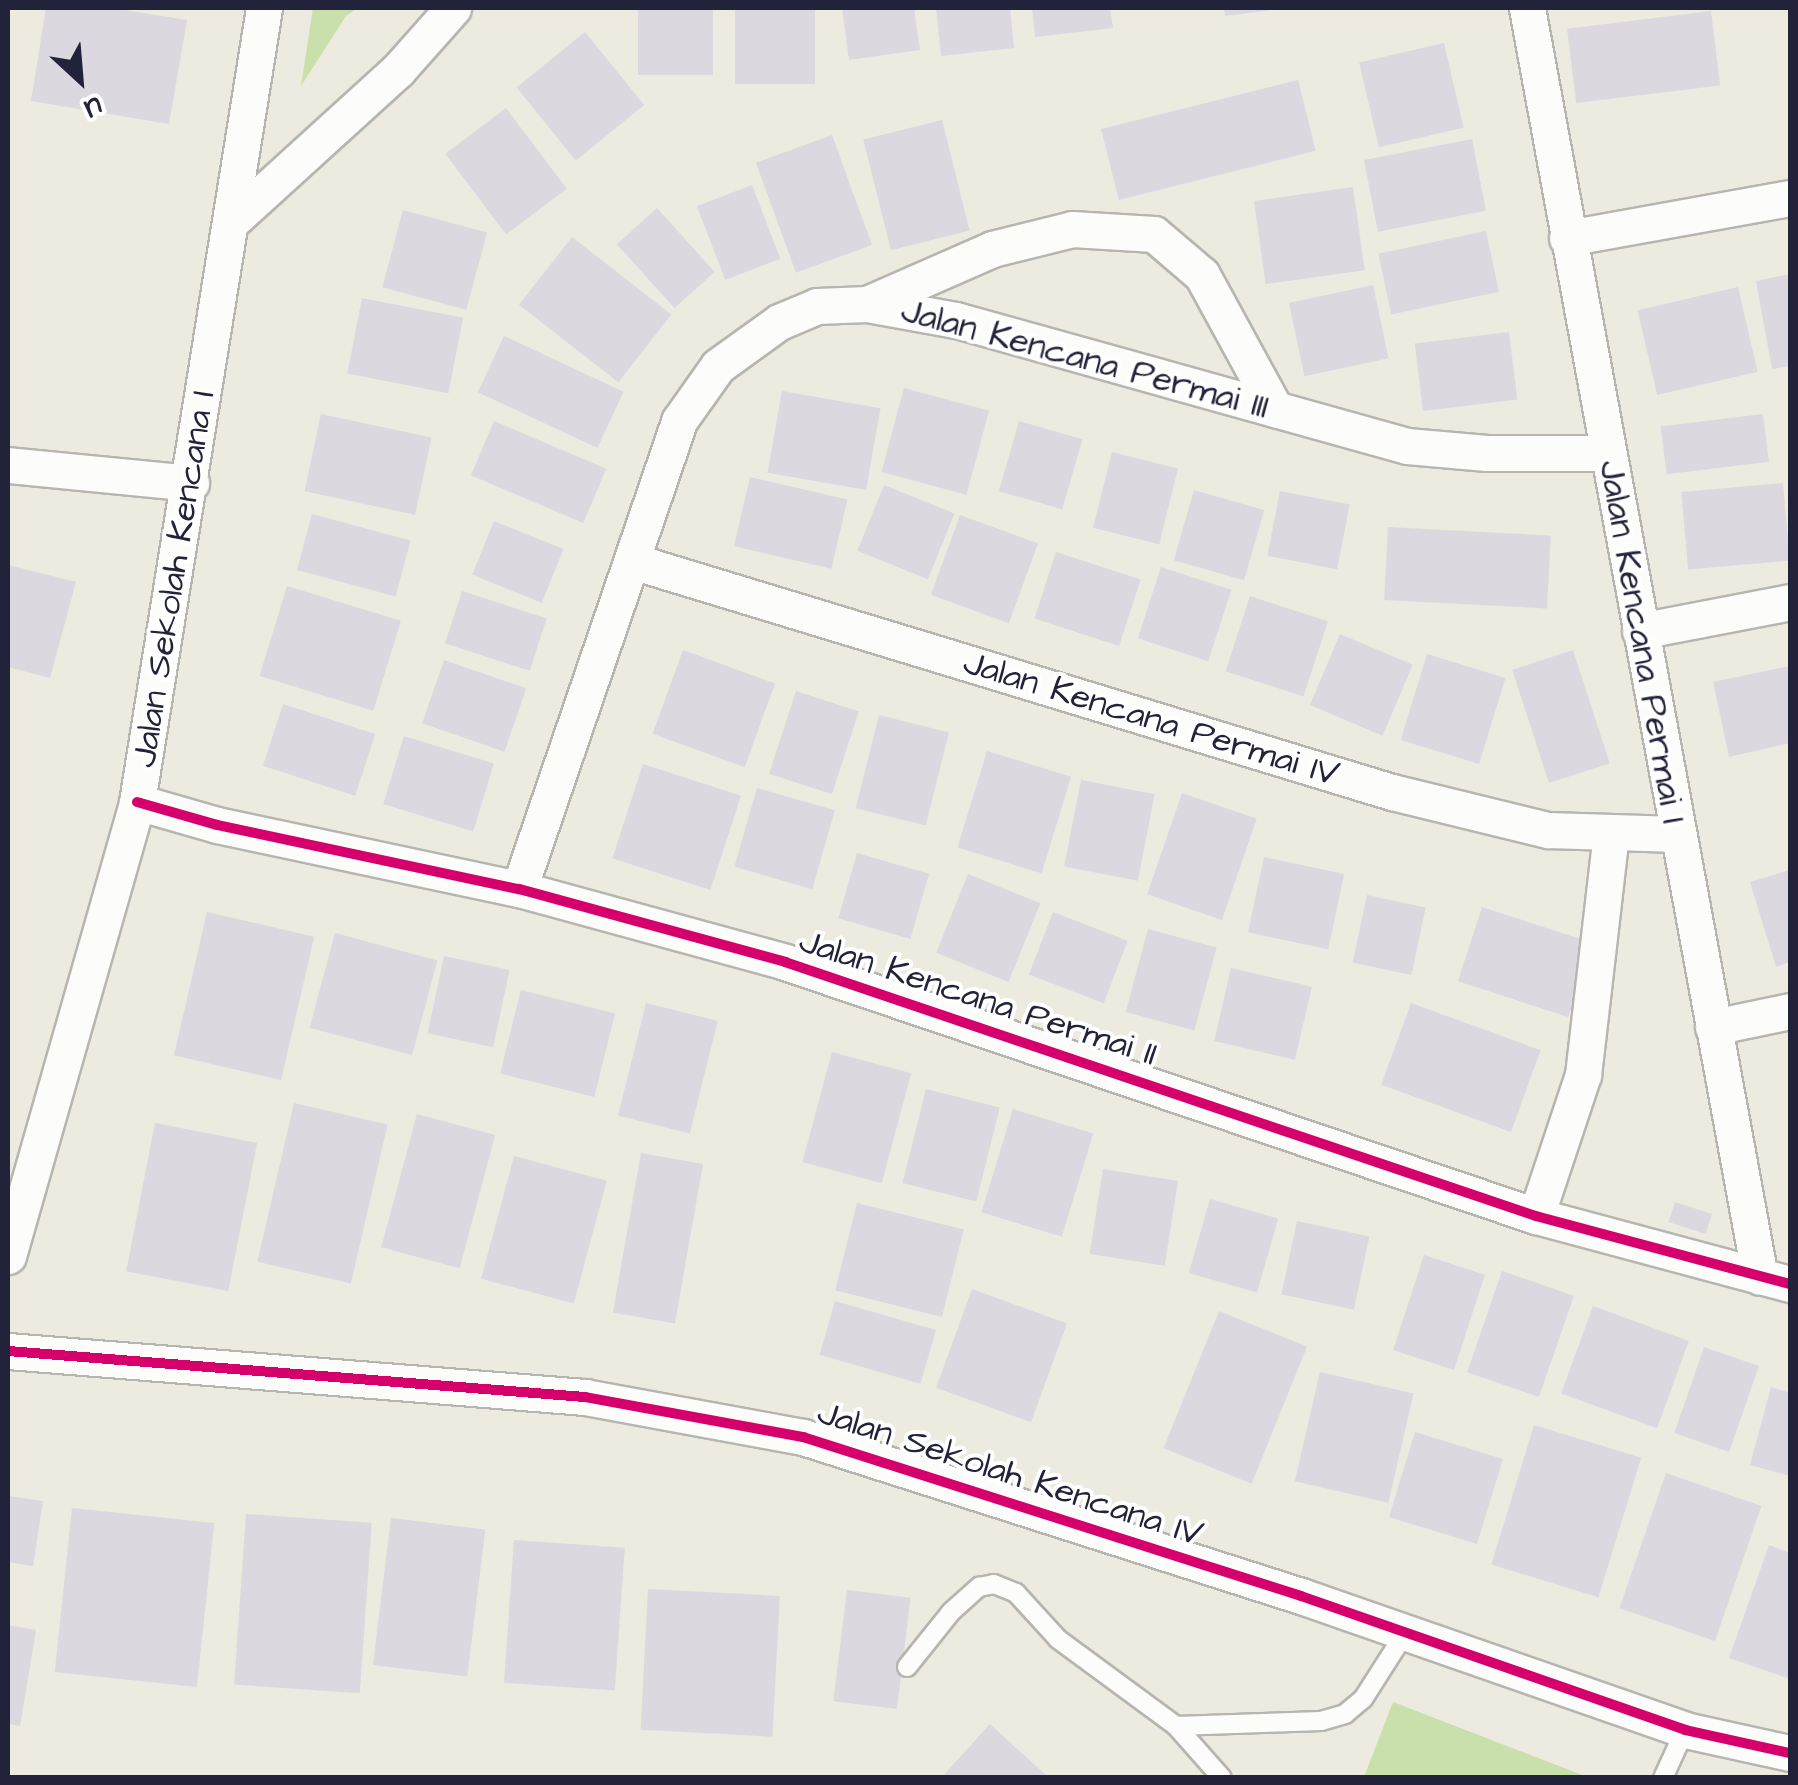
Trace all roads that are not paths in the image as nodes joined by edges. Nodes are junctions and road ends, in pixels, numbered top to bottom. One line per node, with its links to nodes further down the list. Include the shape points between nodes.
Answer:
1 (264, 8): 5 (street, Jalan Sekolah Kencana I)
2 (453, 8): 5 (street, via 398,70)
3 (1527, 8): 6 (street, Jalan Kencana Permai I)
4 (1790, 198): 6 (street)
5 (232, 221): 11 (street, Jalan Sekolah Kencana I)
6 (1567, 238): 9 (street, Jalan Kencana Permai I)
7 (867, 304): 8 (street, Jalan Kencana Permai III, via 956,320); 8 (street, via 992,249 1072,229 1154,234 1202,275); 12 (street, Jalan Kencana Permai III, via 816,306 718,366 679,420)
8 (1275, 409): 9 (street, Jalan Kencana Permai III, via 1407,446)
9 (1607, 453): 14 (street, Jalan Kencana Permai I)
10 (8, 466): 11 (street)
11 (191, 483): 15 (street, Jalan Sekolah Kencana I)
12 (632, 561): 16 (street, Jalan Kencana Permai IV, via 1392,792 1548,830); 18 (street, Jalan Kencana Permai III)
13 (1790, 602): 14 (street)
14 (1640, 630): 17 (street, Jalan Kencana Permai I)
15 (137, 802): 18 (street, Jalan Kencana Permai II, via 228,828); 22 (street, Jalan Sekolah Kencana I)
16 (1611, 834): 17 (street, Jalan Kencana Permai IV); 21 (street, via 1583,1075)
17 (1678, 834): 20 (street, Jalan Kencana Permai I)
18 (519, 889): 21 (street, Jalan Kencana Permai II, via 785,962)
19 (1790, 1011): 20 (street)
20 (1713, 1026): 23 (street, Jalan Kencana Permai I)
21 (1536, 1216): 23 (street, Jalan Kencana Permai II)
22 (8, 1256)
23 (1775, 1280)
24 (8, 1351): 25 (street, Jalan Sekolah Kencana IV, via 586,1398 696,1414 804,1437)
25 (1404, 1632): 27 (lane, via 1363,1699 1344,1714 1321,1721); 28 (street, Jalan Sekolah Kencana IV)
26 (908, 1667): 27 (lane, via 950,1612 980,1586 994,1584 1016,1592 1058,1639)
27 (1176, 1726): 30 (lane)
28 (1685, 1730): 29 (street, Jalan Sekolah Kencana IV); 31 (lane)
29 (1790, 1752)
30 (1222, 1778)
31 (1663, 1778)

